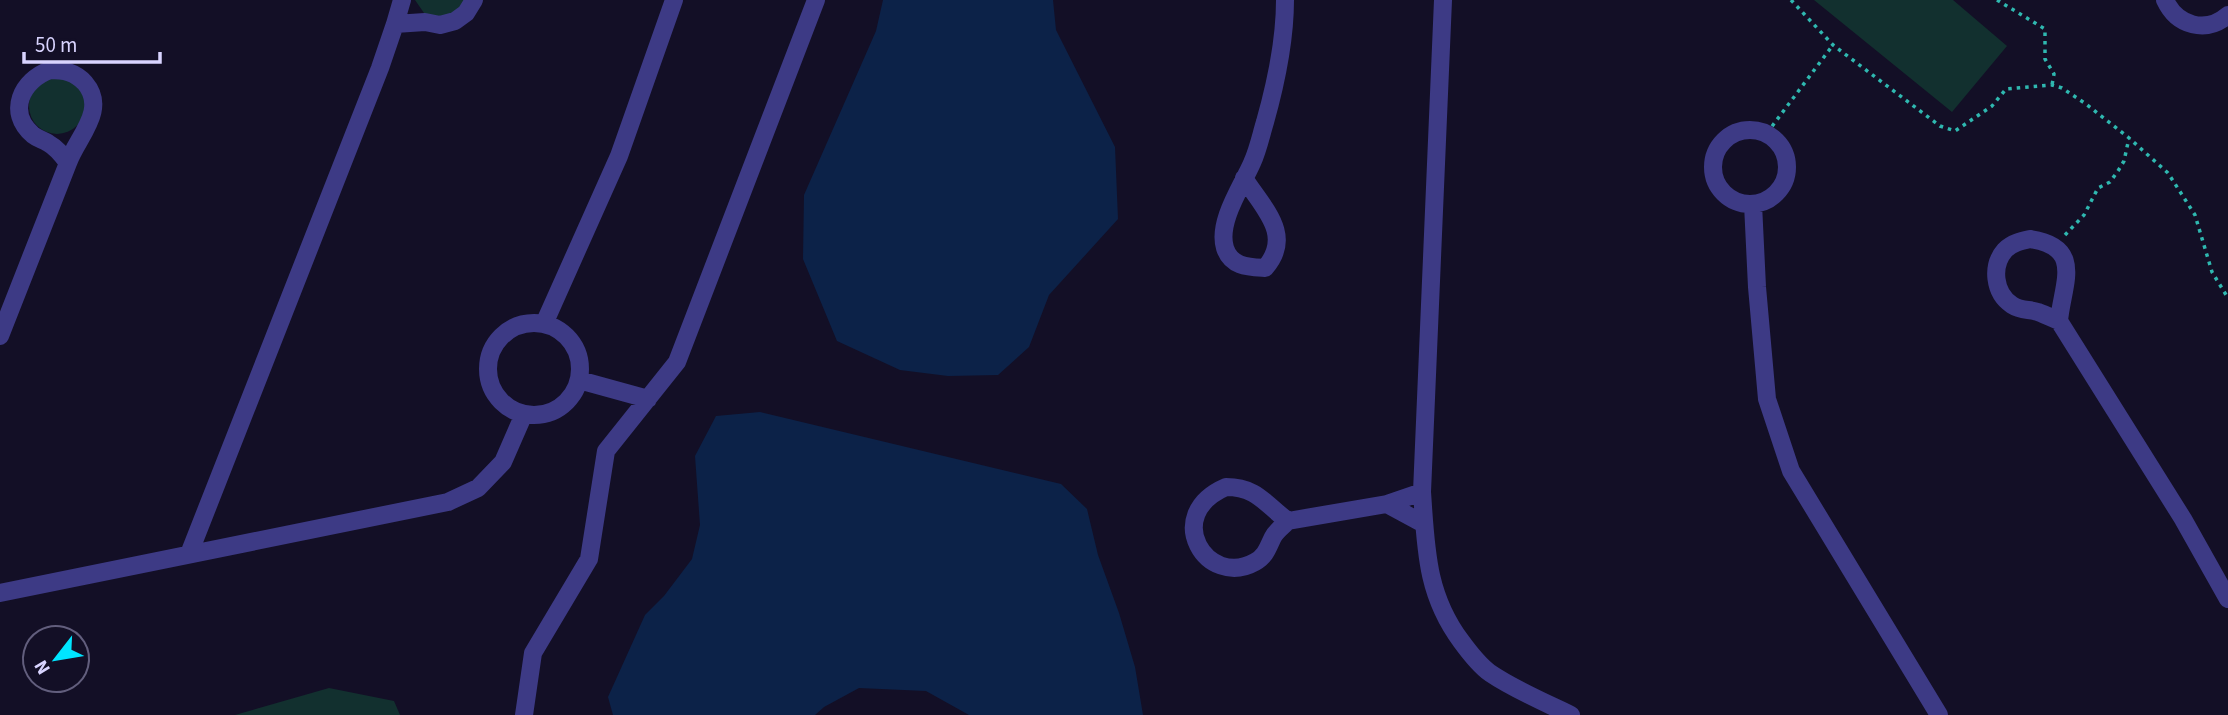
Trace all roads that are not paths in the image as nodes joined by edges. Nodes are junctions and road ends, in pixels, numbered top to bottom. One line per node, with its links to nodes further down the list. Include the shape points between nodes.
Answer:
1 (402, 0): 9 (street)
2 (474, 0): 9 (street, via 455,21)
3 (674, 0): 14 (street, via 619,156)
4 (816, 0): 17 (street, via 677,362)
5 (1285, 0): 11 (street, via 1266,118)
6 (1443, 0): 19 (street)
7 (2165, 0): 8 (street, via 2172,13 2196,26 2220,22)
8 (2228, 15)
9 (395, 24): 23 (street)
10 (68, 163): 10 (street, via 89,125 93,97 76,75 50,70 27,84 19,109 34,136 60,152); 15 (street)
11 (1244, 178): 11 (street, via 1232,202 1225,248 1243,267 1265,268 1275,257 1279,239)
12 (1753, 204): 12 (street, via 1727,196 1718,186 1713,159 1728,136 1754,129 1778,142 1787,167 1777,192); 28 (street, via 1767,399 1777,434 1791,471)
13 (2059, 321): 13 (street, via 2068,270 2064,257 2043,240 2017,242 1997,263 2000,292 2022,310); 25 (street)
14 (544, 324): 16 (street, via 570,341 579,359); 18 (street, via 513,328 498,342 489,361 494,391 506,406)
15 (0, 336)
16 (579, 380): 17 (street); 18 (street, via 562,406 544,415)
17 (648, 399): 26 (street, via 606,451 589,559 533,653)
18 (524, 414): 23 (street, via 503,462 478,488 448,502)
19 (1422, 492): 20 (street); 22 (street)
20 (1387, 504): 21 (street); 22 (street)
21 (1288, 521): 21 (street, via 1256,493 1226,487 1200,505 1194,536 1212,562 1227,568 1244,567 1258,561)
22 (1424, 524): 27 (street, via 1435,594 1466,648 1487,671)
23 (189, 554): 24 (street)
24 (0, 593)
25 (2228, 599)
26 (524, 715)
27 (1571, 715)
28 (1939, 715)

